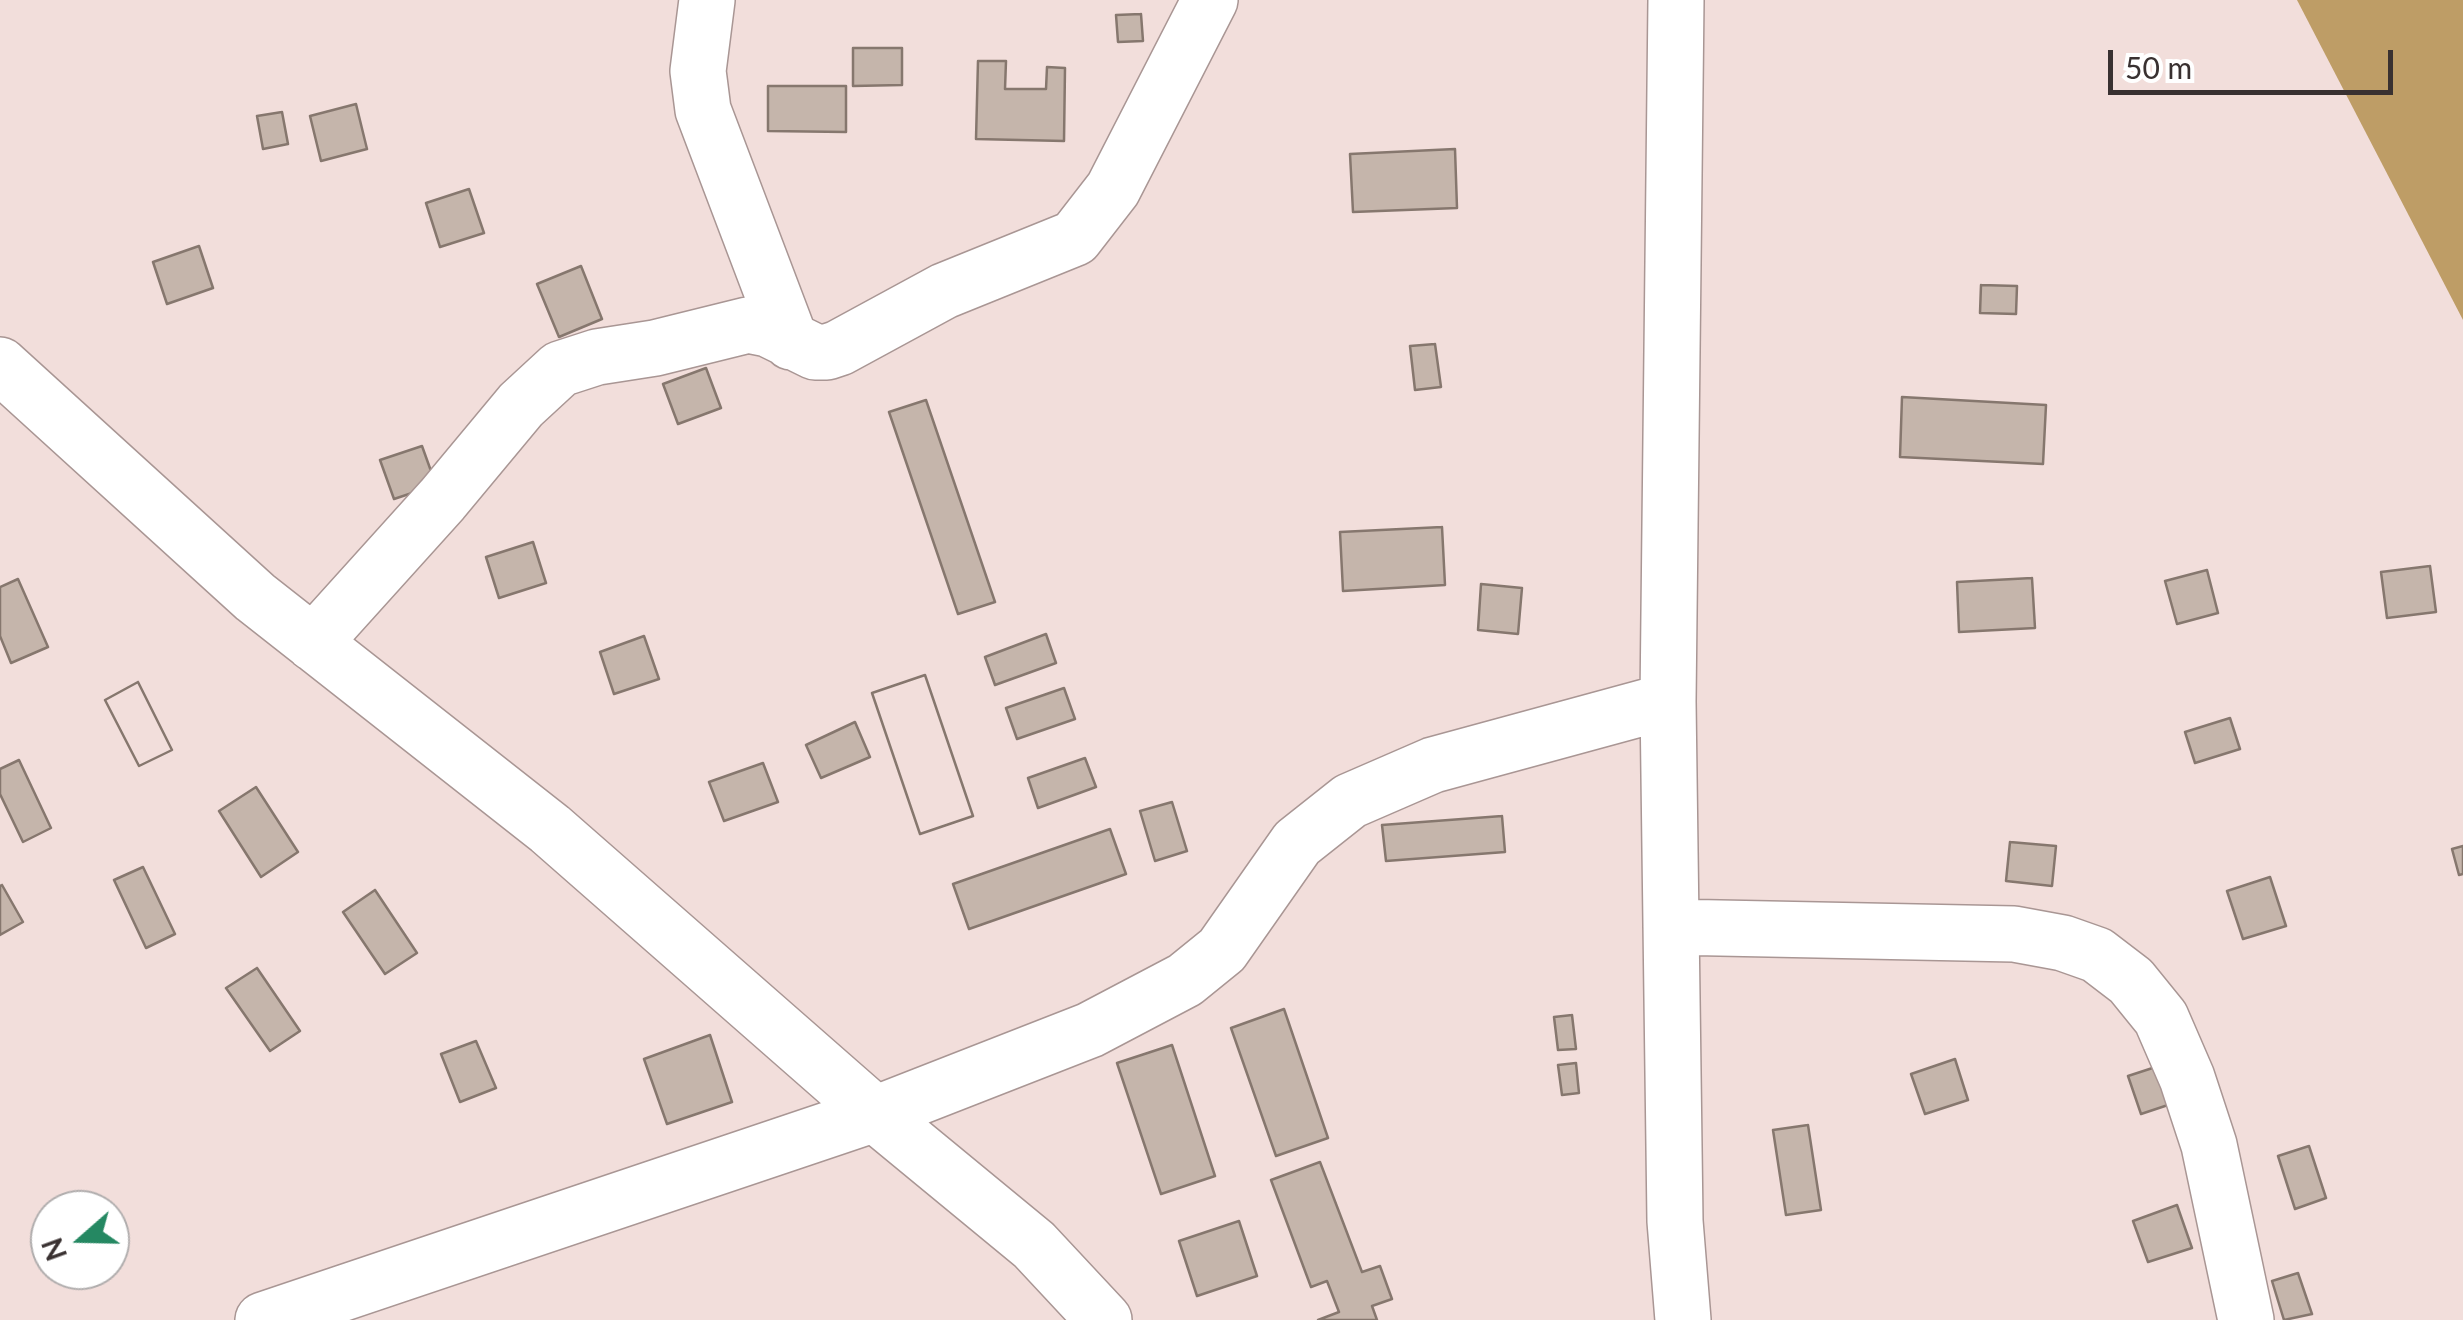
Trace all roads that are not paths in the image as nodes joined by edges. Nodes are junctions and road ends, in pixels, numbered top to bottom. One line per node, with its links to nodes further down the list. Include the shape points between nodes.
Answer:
1 (708, 0): 4 (street, via 698,70 703,110)
2 (1210, 0): 4 (street, via 1113,189 1076,238 944,291 839,348 815,352)
3 (1676, 0): 7 (street)
4 (792, 342): 6 (street, via 748,325 597,356 560,370 521,404)
5 (0, 365): 6 (street)
6 (313, 643): 9 (street, via 550,829)
7 (1668, 701): 8 (street); 9 (street, via 1433,765 1350,801 1297,843 1222,950 1186,980 1090,1030)
8 (1670, 927): 12 (street); 13 (street, via 2014,934 2097,955 2131,981 2161,1018 2187,1078 2209,1145)
9 (875, 1114): 10 (street); 11 (street, via 1034,1245)
10 (263, 1320)
11 (1104, 1320)
12 (1683, 1320)
13 (2246, 1320)

